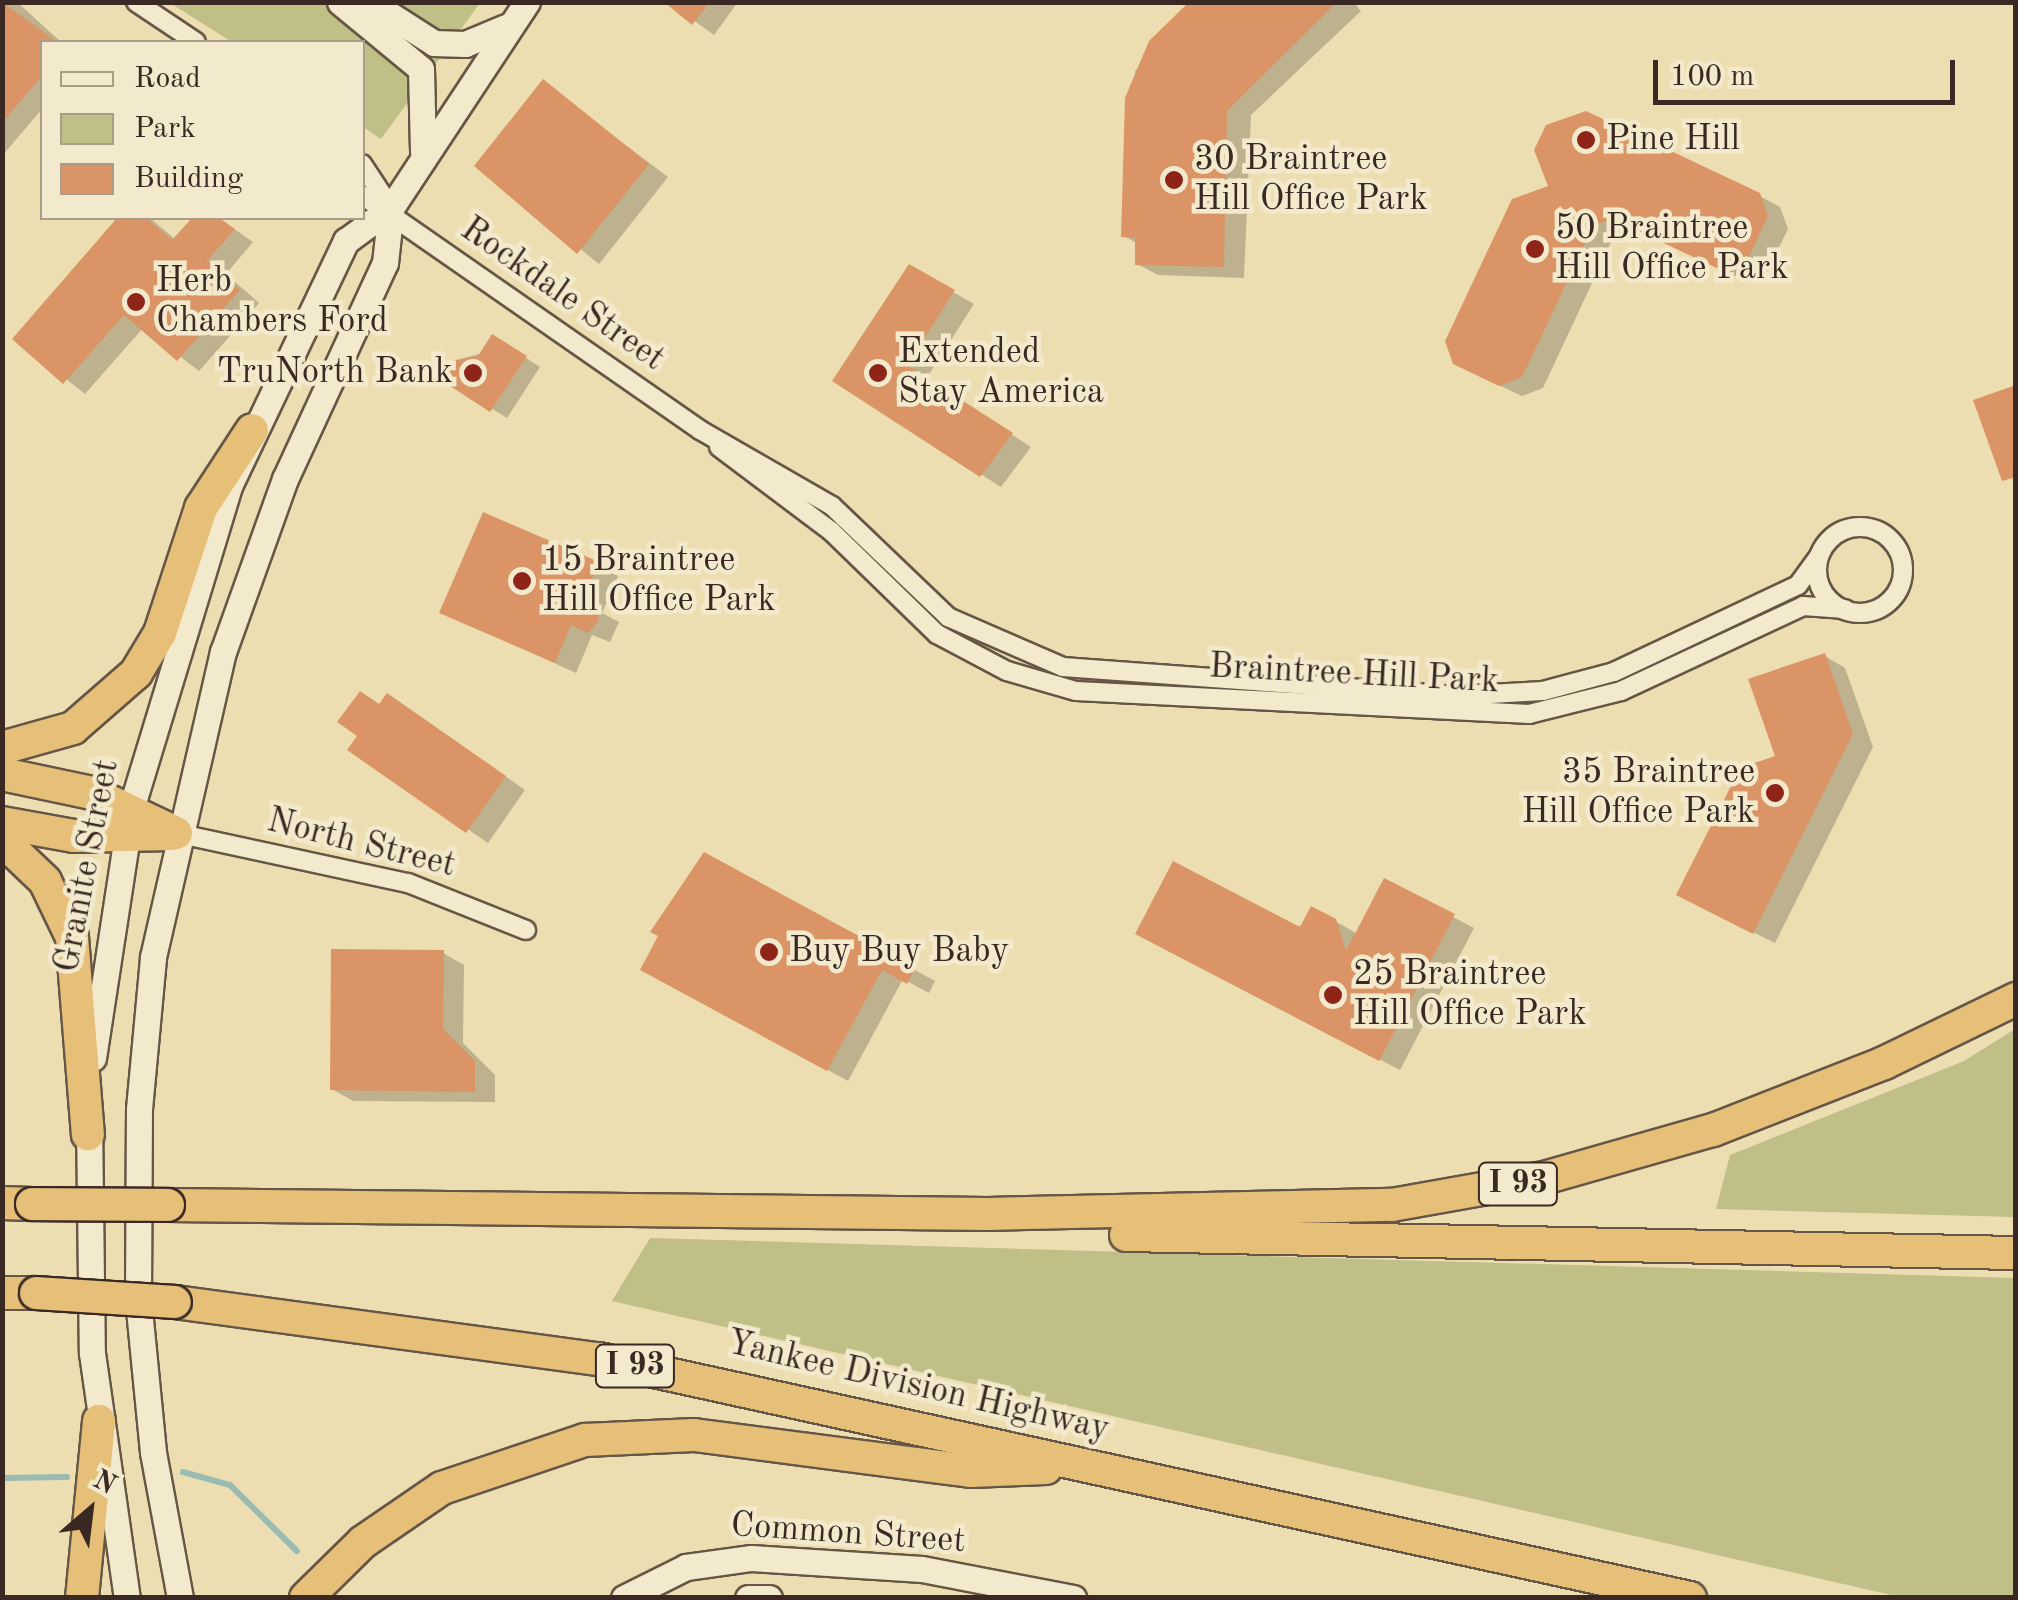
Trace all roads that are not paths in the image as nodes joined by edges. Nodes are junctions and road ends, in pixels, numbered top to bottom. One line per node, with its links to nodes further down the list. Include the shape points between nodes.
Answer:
1 (136, 2): 5 (street)
2 (340, 2): 6 (main road, via 421,69 428,109)
3 (370, 2): 4 (main road, via 444,44 488,38)
4 (522, 10): 6 (main road, Granite Street)
5 (193, 40)
6 (420, 163): 9 (main road, Granite Street)
7 (365, 169): 9 (street)
8 (365, 197): 9 (street)
9 (391, 208): 10 (main road, Granite Street, via 346,241); 11 (street, Rockdale Street); 20 (main road, Granite Street, via 385,263 245,582)
10 (252, 430): 16 (highway, via 201,508 160,633 136,673 73,728); 18 (main road, Granite Street, via 186,608)
11 (700, 430): 13 (street, Rockdale Street, via 818,496); 14 (street, Rockdale Street, via 831,531)
12 (1820, 556): 13 (street, Braintree Hill Park, via 1798,585 1628,665 1492,697 1080,670 972,631); 15 (street, via 1824,592); 15 (street, Braintree Hill Park, via 1855,527 1884,534 1898,552 1902,574 1890,599)
13 (887, 562)
14 (872, 576): 15 (street, Braintree Hill Park, via 961,650 1076,691 1474,718 1583,703 1803,606)
15 (1845, 610)
16 (2, 748)
17 (2, 774): 18 (highway)
18 (128, 822): 19 (highway); 20 (highway); 24 (main road, Granite Street)
19 (2, 823)
20 (176, 834): 22 (street, North Street, via 408,883); 33 (main road, Granite Street, via 149,986 136,1185 144,1380)
21 (2, 840): 24 (highway, via 45,881 72,937)
22 (526, 930)
23 (2016, 999): 26 (highway, I 93, via 1782,1105 1507,1186 1285,1214)
24 (88, 1134): 29 (main road, Granite Street)
25 (17, 1203): 26 (highway, I 93, bridge)
26 (988, 1214): 27 (highway, via 1097,1235)
27 (2016, 1253)
28 (2, 1292): 30 (highway, Yankee Division Highway / I 93, bridge, via 175,1302 530,1346)
29 (99, 1421): 31 (highway); 32 (main road, Granite Street)
30 (1089, 1466): 34 (highway, via 971,1471 694,1435 585,1440 442,1488 363,1542); 39 (highway, Yankee Division Highway / I 93)
31 (82, 1598)
32 (127, 1598)
33 (180, 1598)
34 (306, 1598)
35 (624, 1598): 38 (main road, Common Street, via 686,1567 751,1558 935,1570)
36 (748, 1598): 37 (main road, Common Street)
37 (769, 1598)
38 (1073, 1598)
39 (1690, 1598)

